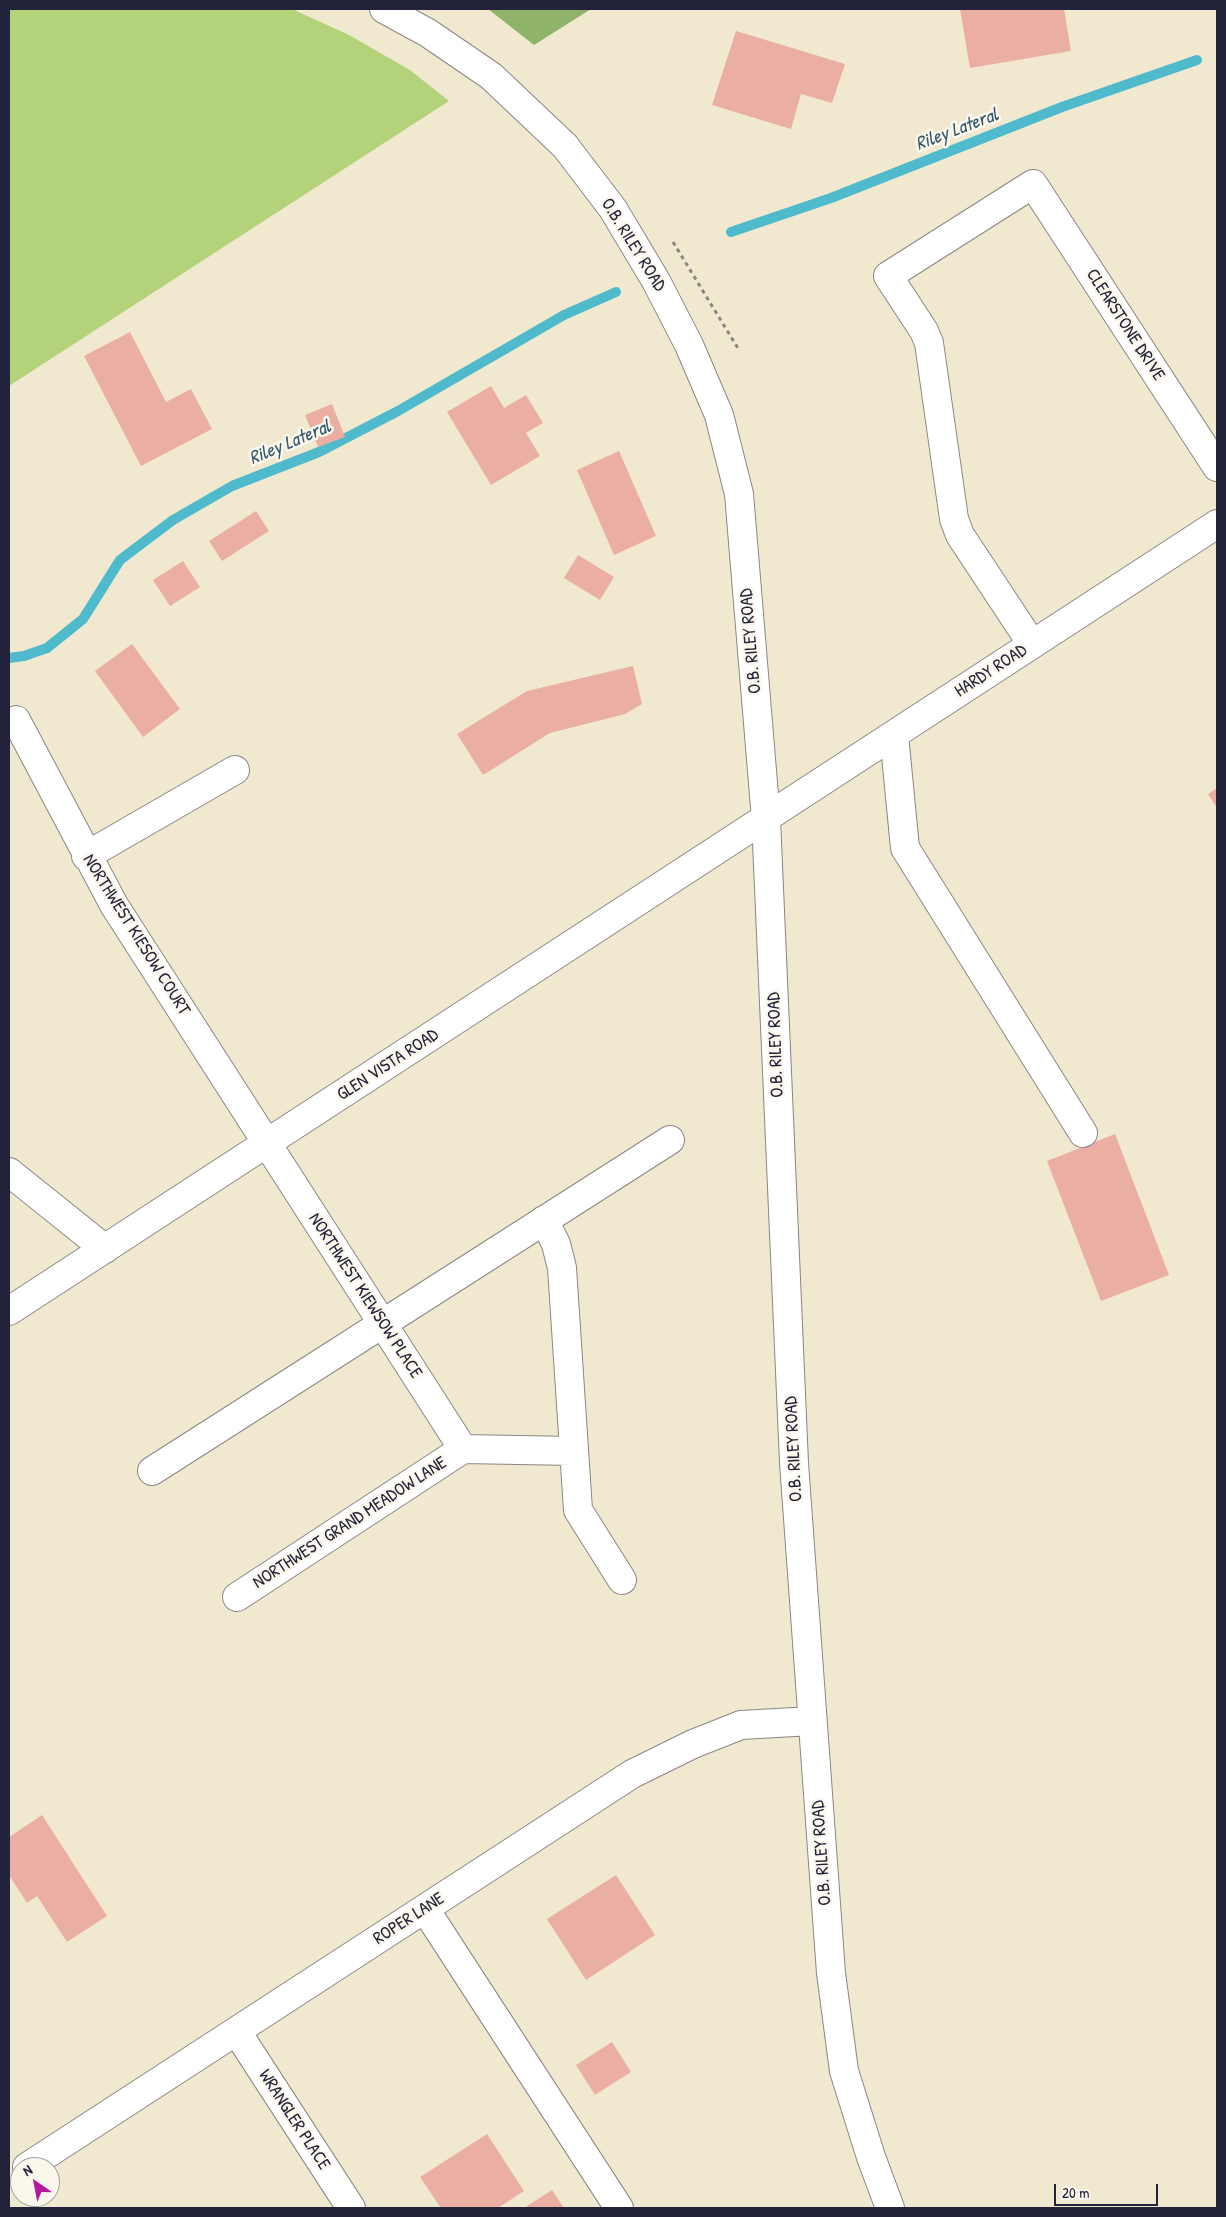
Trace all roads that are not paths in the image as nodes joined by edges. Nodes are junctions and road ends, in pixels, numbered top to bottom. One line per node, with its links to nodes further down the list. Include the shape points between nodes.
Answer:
1 (384, 9): 8 (street, O.B. RILEY ROAD, via 428,32 491,76 565,146 613,209 689,345 719,414 739,494)
2 (1217, 467): 4 (street, CLEARSTONE DRIVE, via 1032,184 888,276 929,344 954,518 960,535)
3 (1217, 524): 4 (street, HARDY ROAD)
4 (1032, 644): 6 (street, HARDY ROAD)
5 (16, 720): 9 (street, NORTHWEST KIESOW COURT)
6 (894, 735): 8 (street, HARDY ROAD); 10 (street, via 905,848)
7 (235, 770): 9 (street)
8 (766, 819): 12 (street, GLEN VISTA ROAD); 23 (street, O.B. RILEY ROAD, via 794,1464)
9 (86, 856): 12 (street, NORTHWEST KIESOW COURT)
10 (1083, 1133)
11 (670, 1140): 14 (street)
12 (267, 1144): 15 (street, GLEN VISTA ROAD); 17 (street, NORTHWEST KIEWSOW PLACE)
13 (9, 1172): 15 (street)
14 (544, 1220): 17 (street); 19 (street, via 556,1244 562,1268)
15 (104, 1249): 16 (street, GLEN VISTA ROAD)
16 (9, 1311)
17 (383, 1323): 18 (street, NORTHWEST KIEWSOW PLACE); 20 (street)
18 (463, 1449): 19 (street); 22 (street, NORTHWEST GRAND MEADOW LANE)
19 (574, 1451): 21 (street, via 578,1510)
20 (152, 1471)
21 (622, 1580)
22 (237, 1597)
23 (812, 1721): 24 (street, ROPER LANE, via 742,1725 693,1744 632,1774); 29 (street, O.B. RILEY ROAD, via 831,1973 844,2071)
24 (425, 1908): 25 (street, ROPER LANE); 28 (street)
25 (237, 2032): 26 (street, ROPER LANE); 27 (street, WRANGLER PLACE)
26 (43, 2157)
27 (350, 2208)
28 (619, 2208)
29 (890, 2208)

